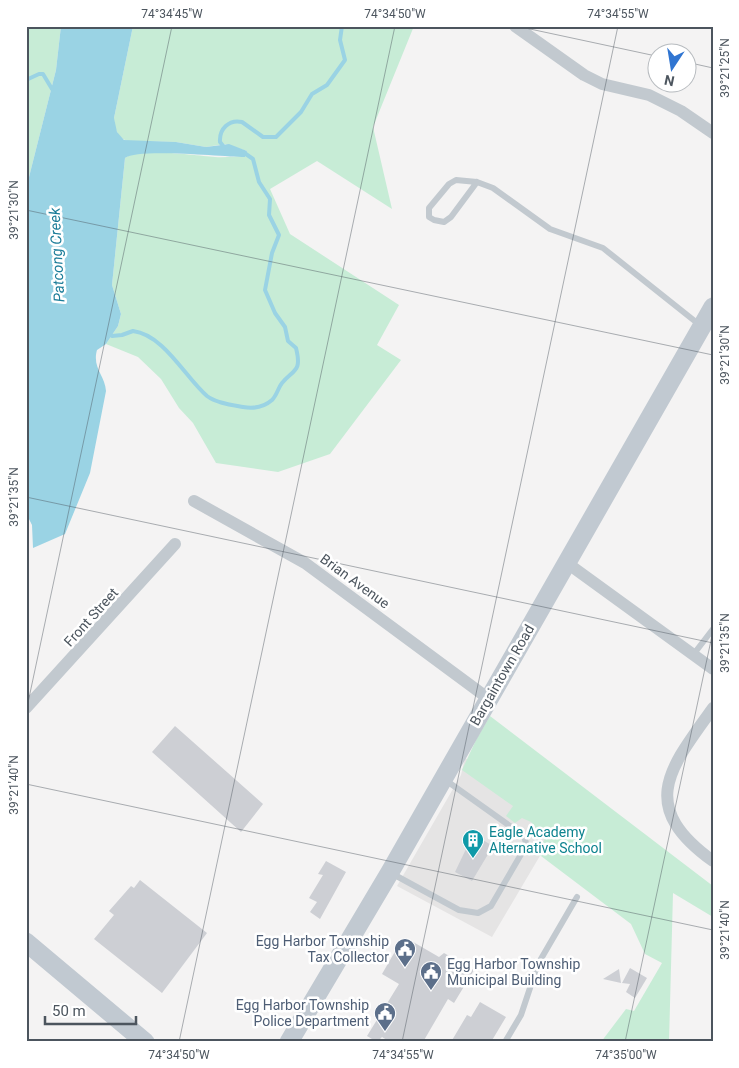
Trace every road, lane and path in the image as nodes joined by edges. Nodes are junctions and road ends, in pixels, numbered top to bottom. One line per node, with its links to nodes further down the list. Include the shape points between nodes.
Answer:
1 (515, 26): 2 (street, via 584,75 602,84 650,95)
2 (713, 133)
3 (477, 182): 3 (lane, via 456,180 448,184 429,208 429,217 444,222 451,217); 5 (lane, via 493,188 550,230 603,248)
4 (713, 307): 5 (main road, Bargaintown Road)
5 (702, 326): 8 (main road, Bargaintown Road)
6 (194, 501): 12 (street, Brian Avenue, via 304,563)
7 (176, 544): 13 (street, Front Street)
8 (567, 563): 10 (street); 12 (main road, Bargaintown Road)
9 (713, 629): 10 (lane)
10 (693, 655): 11 (street)
11 (713, 669)
12 (488, 699): 15 (main road, Bargaintown Road)
13 (26, 708)
14 (713, 708): 16 (street, via 676,760 668,792 671,813 678,828 691,844)
15 (443, 778): 17 (main road, Bargaintown Road); 17 (lane, via 524,836 523,851 491,906 478,914 459,910)
16 (713, 861)
17 (390, 872): 21 (main road, Bargaintown Road)
18 (577, 897): 22 (lane, via 538,964 518,1021)
19 (26, 942): 20 (main road)
20 (145, 1042)
21 (289, 1042)
22 (505, 1042)

